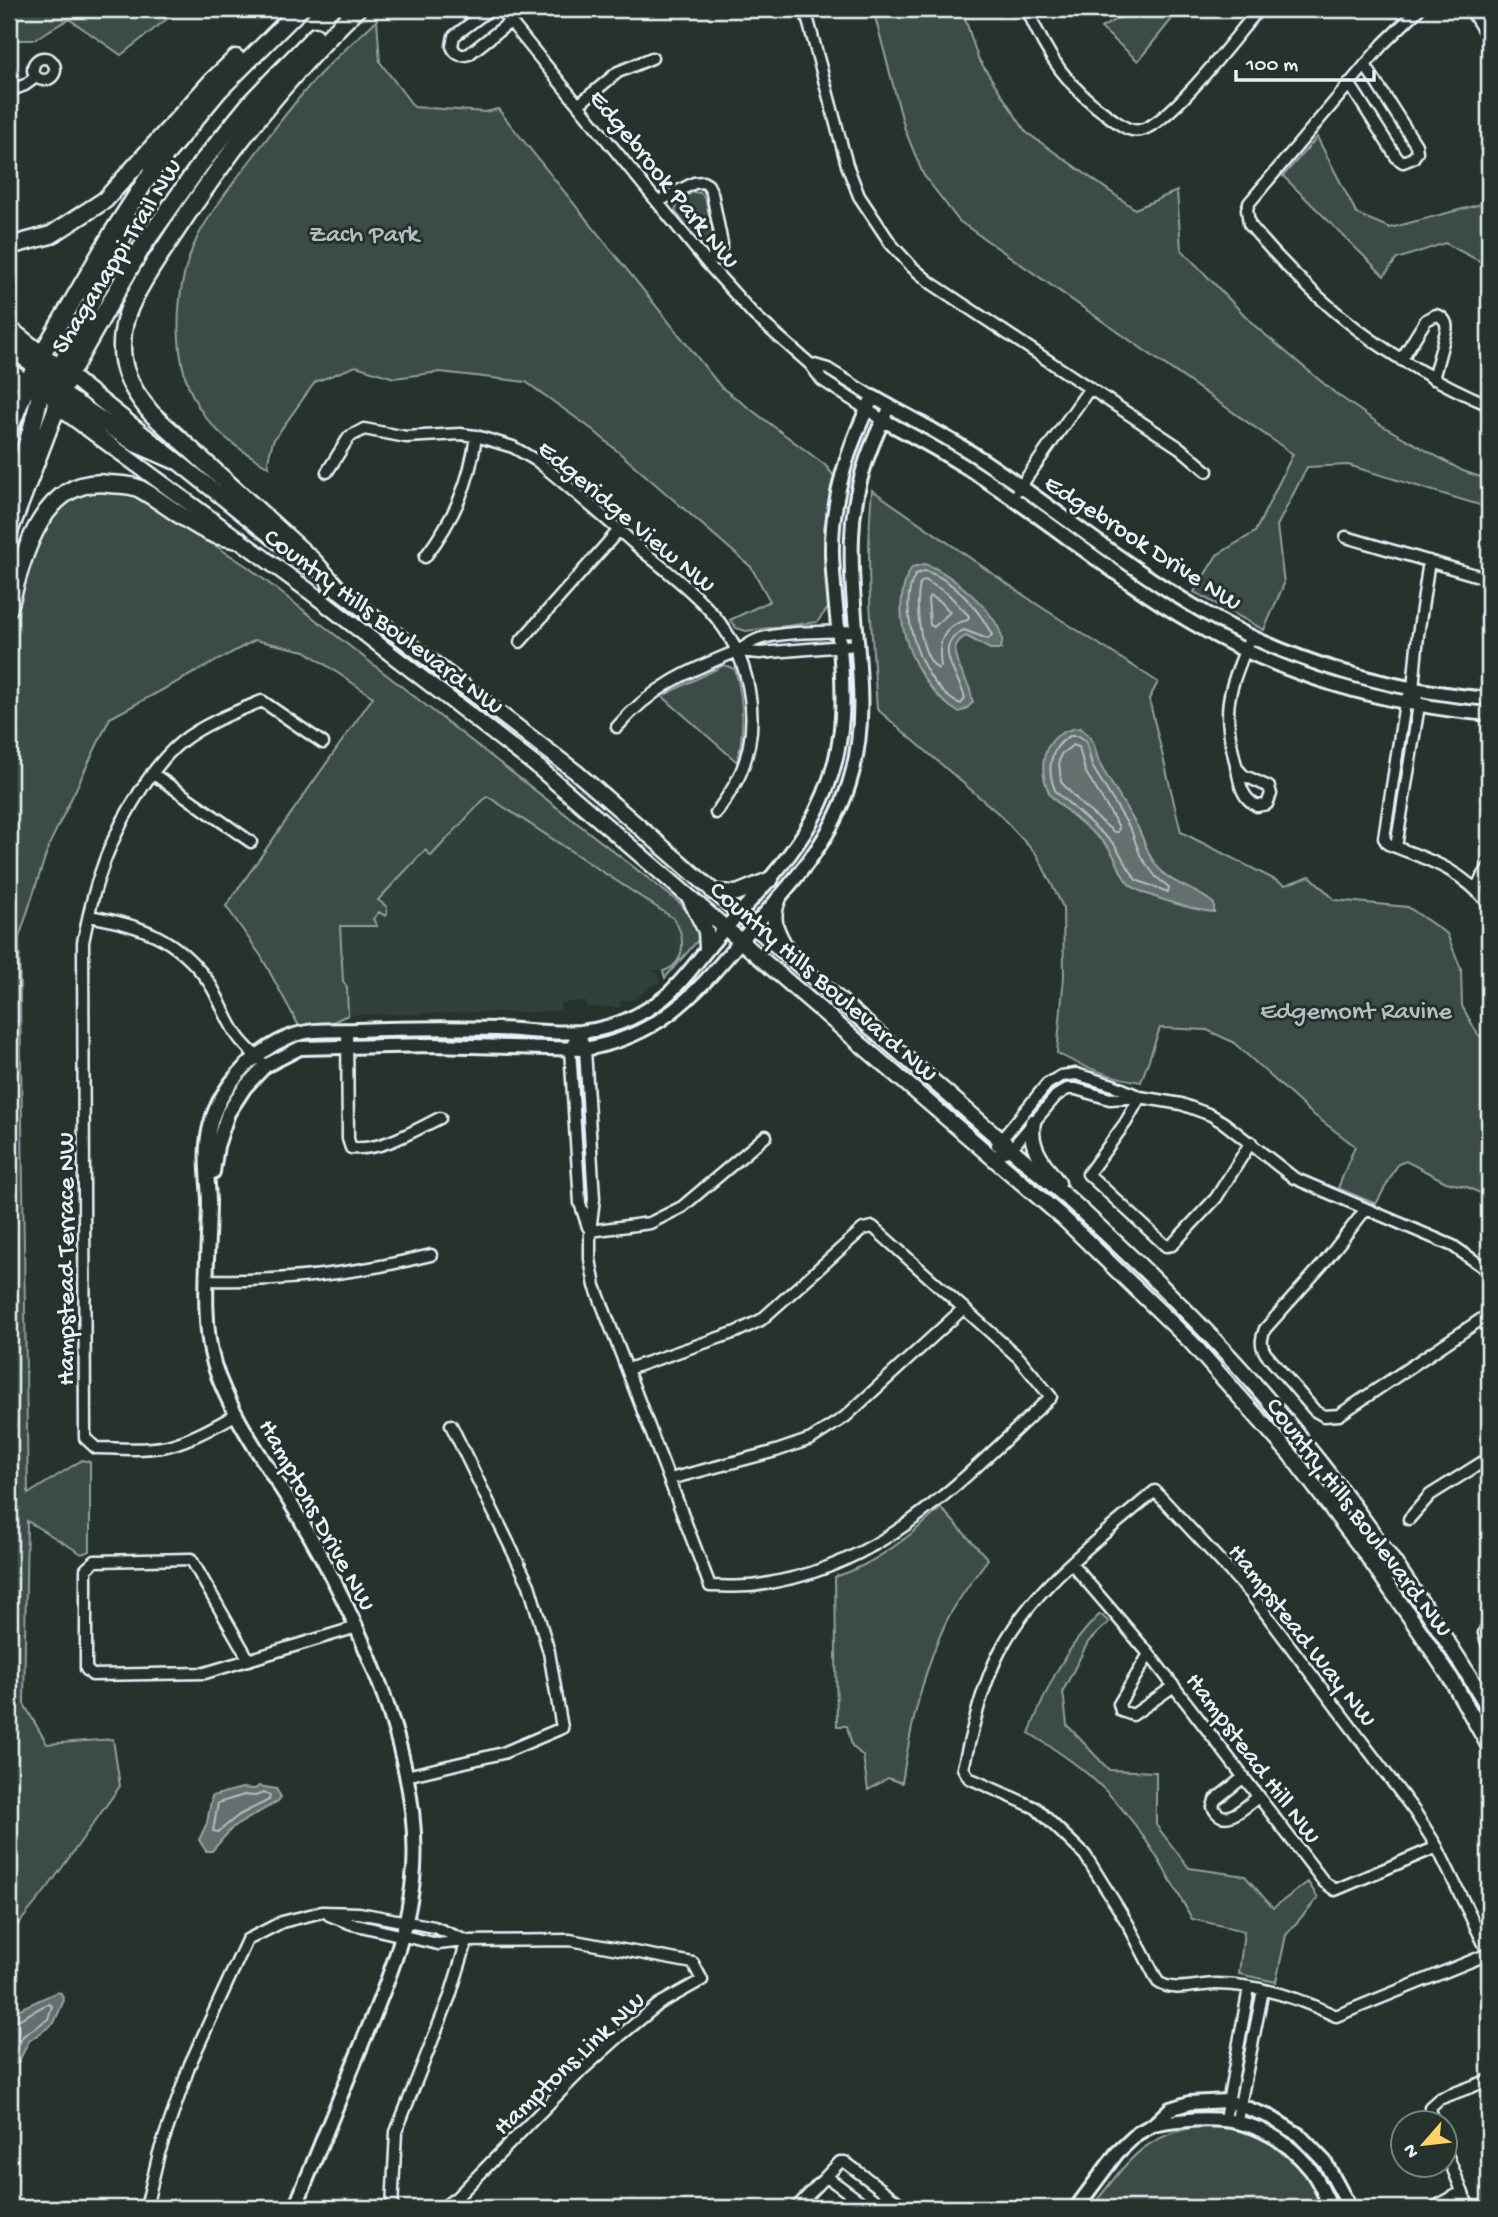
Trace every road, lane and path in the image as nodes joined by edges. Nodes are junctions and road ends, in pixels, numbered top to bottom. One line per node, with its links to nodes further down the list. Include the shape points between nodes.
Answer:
1 (290, 9): 22 (main road, via 212,81 105,200 51,235)
2 (300, 9): 20 (main road, Shaganappi Trail NW, via 219,90)
3 (346, 9): 30 (main road, Shaganappi Trail NW, via 309,41 200,164)
4 (357, 9): 51 (main road, via 271,99 208,181 141,286 125,319 122,350 130,387 152,414)
5 (490, 9): 12 (street, via 454,36 455,52 469,54)
6 (500, 9): 12 (street, Edgebrook Park NW)
7 (805, 9): 31 (street, via 847,165 880,230 931,283)
8 (1027, 9): 9 (street, via 1045,47 1073,87 1133,130 1146,128 1186,96)
9 (1259, 9)
10 (1419, 9): 15 (street)
11 (1470, 9): 13 (street)
12 (510, 22): 19 (street, Edgebrook Park NW)
13 (1489, 39)
14 (652, 58): 19 (street, via 618,72)
15 (1365, 65): 17 (street); 17 (street, via 1416,145 1413,158 1403,162 1397,158)
16 (36, 77): 18 (street)
17 (1349, 83): 26 (street, via 1249,203 1247,217 1317,297)
18 (9, 90)
19 (578, 105): 21 (street, Edgebrook Park NW)
20 (153, 170): 30 (main road); 30 (main road, Shaganappi Trail NW, via 113,232)
21 (657, 202): 23 (street, Edgebrook Park NW); 23 (street, via 694,183 708,186 722,244)
22 (9, 246)
23 (707, 263): 27 (street, Edgebrook Park NW, via 754,315)
24 (9, 329): 30 (main road, Country Hills Boulevard NW)
25 (9, 347): 30 (main road)
26 (1401, 360): 29 (street); 29 (street, via 1426,320 1442,318 1446,331)
27 (810, 364): 32 (street, Edgebrook Park NW, via 828,369); 35 (street, Edgebrook Park NW, via 822,380)
28 (9, 371): 30 (main road, Country Hills Boulevard NW)
29 (1433, 379): 33 (street)
30 (49, 380): 36 (main road, Shaganappi Trail NW); 38 (main road, via 137,443); 43 (main road); 45 (main road, Shaganappi Trail NW); 47 (main road, Country Hills Boulevard NW)
31 (1090, 388): 39 (street); 41 (street)
32 (873, 397): 34 (street, Edgebrook Drive NW); 35 (street)
33 (1489, 405)
34 (890, 407): 35 (street); 41 (street, Edgebrook Drive NW, via 954,441)
35 (874, 415): 42 (street, Edgebrook Drive NW, via 963,465); 53 (street, Hamptons Drive NW, via 851,539); 54 (street, Hamptons Drive NW, via 852,442 835,514 832,550)
36 (9, 430)
37 (476, 436): 40 (street, Edgeridge View NW, via 406,437 360,430 349,438); 44 (street, Edgeridge View NW, via 513,447 537,461); 48 (street, via 461,500)
38 (174, 460): 51 (main road, Country Hills Boulevard NW)
39 (1207, 471)
40 (327, 472)
41 (1020, 486): 42 (street); 55 (street, Edgebrook Drive NW, via 1169,591)
42 (1012, 499): 59 (street, Edgebrook Drive NW, via 1156,600)
43 (9, 514)
44 (618, 530): 56 (street); 60 (street, Edgeridge View NW, via 709,609)
45 (9, 532)
46 (1346, 537): 49 (street)
47 (239, 540): 52 (main road, via 213,534 136,487 102,483 74,488 55,502 25,549); 79 (main road, Country Hills Boulevard NW, via 529,760)
48 (425, 557)
49 (1429, 561): 50 (street); 61 (street)
50 (1489, 579)
51 (338, 589): 78 (main road, Country Hills Boulevard NW, via 576,772)
52 (9, 608)
53 (856, 631): 54 (street); 57 (street, Hamptons Drive NW)
54 (838, 632): 58 (street, Hamptons Drive NW); 60 (street, via 758,639)
55 (1251, 636): 59 (street); 61 (street, Edgebrook Drive NW, via 1342,671)
56 (520, 642)
57 (857, 645): 58 (street); 80 (street, Hamptons Drive NW, via 860,726 849,785 821,844)
58 (839, 646): 60 (street); 76 (street, Hamptons Drive NW, via 842,716 833,773 808,830)
59 (1245, 650): 63 (street, Edgebrook Drive NW, via 1338,685); 68 (street, via 1230,689 1227,712)
60 (737, 651): 66 (street, via 667,683); 72 (street, Edgeridge View NW, via 750,696 750,741 741,773)
61 (1413, 689): 62 (street, Edgebrook Drive NW); 63 (street); 64 (street)
62 (1489, 699)
63 (1405, 703): 64 (street, Edgebrook Drive NW); 69 (street)
64 (1419, 705): 65 (street, Edgebrook Drive NW); 71 (street)
65 (1489, 714)
66 (617, 727)
67 (323, 743): 70 (street, Hampstead Terrace NW, via 262,701 183,740)
68 (1236, 767)
69 (1394, 771): 71 (street); 74 (street, via 1384,838)
70 (152, 772): 73 (street); 83 (street, Hampstead Terrace NW, via 116,835)
71 (1408, 773): 74 (street)
72 (716, 813)
73 (251, 842)
74 (1396, 847): 77 (street, via 1433,860)
75 (1489, 867): 77 (street)
76 (771, 878): 78 (main road, via 737,893); 82 (street, Hamptons Drive NW)
77 (1475, 889): 81 (street)
78 (712, 891): 82 (main road, Country Hills Boulevard NW)
79 (687, 893): 85 (main road, Country Hills Boulevard NW); 87 (main road, via 706,931)
80 (779, 898): 84 (street, Hamptons Drive NW); 88 (main road, via 774,923)
81 (1489, 904)
82 (739, 915): 84 (main road, Country Hills Boulevard NW); 85 (street, Hamptons Drive NW)
83 (89, 916): 94 (street, via 151,931 182,951); 113 (street, Hampstead Terrace NW, via 83,942 85,1438 96,1448 166,1446)
84 (753, 927): 86 (street, Hamptons Drive NW); 88 (main road, Country Hills Boulevard NW)
85 (726, 928): 86 (main road, Country Hills Boulevard NW); 87 (street, Hamptons Drive NW)
86 (741, 941): 93 (street, Hamptons Drive NW, via 675,1011 625,1040); 102 (main road, Country Hills Boulevard NW)
87 (708, 948): 90 (street, Hamptons Drive NW, via 665,996 641,1013)
88 (796, 965): 101 (main road, Country Hills Boulevard NW)
89 (347, 1030): 90 (street, Hamptons Drive NW, via 433,1027); 91 (street); 94 (street, Hamptons Drive NW, via 292,1036)
90 (579, 1032): 92 (street); 93 (street)
91 (348, 1046): 92 (street, Hamptons Drive NW); 95 (street, Hamptons Drive NW, via 300,1048); 97 (street, via 351,1148 364,1149 402,1137)
92 (570, 1049): 93 (street, Hamptons Drive NW); 106 (street, via 580,1203)
93 (585, 1049): 106 (street, via 594,1199)
94 (255, 1055): 95 (street); 103 (street, Hamptons Drive NW, via 228,1086 209,1127)
95 (265, 1066): 103 (street, Hamptons Drive NW, via 228,1113)
96 (1140, 1097): 98 (street, via 1110,1098 1067,1089); 100 (street, via 1211,1115); 100 (street, via 1088,1174 1166,1246 1216,1198); 101 (street, via 1076,1074 1061,1076 1047,1084)
97 (440, 1118)
98 (1033, 1122): 101 (street); 104 (main road, via 1033,1146)
99 (766, 1136): 106 (street, via 682,1208 650,1223)
100 (1251, 1142): 105 (street, via 1294,1178)
101 (1004, 1145): 102 (street); 104 (main road, Country Hills Boulevard NW)
102 (992, 1157): 126 (main road, Country Hills Boulevard NW, via 1149,1300 1290,1454 1419,1630)
103 (209, 1197): 109 (street, Hamptons Drive NW)
104 (1069, 1199): 125 (main road, Country Hills Boulevard NW, via 1173,1298 1289,1424 1400,1570)
105 (1366, 1209): 108 (street, via 1453,1246); 111 (street, via 1262,1335 1263,1350 1315,1411 1329,1417 1339,1415)
106 (590, 1231): 112 (street, via 596,1286)
107 (431, 1255): 109 (street, via 262,1281)
108 (1489, 1271)
109 (208, 1280): 113 (street, Hamptons Drive NW, via 207,1322 214,1364)
110 (964, 1308): 112 (street, via 873,1227 863,1229 761,1321); 116 (street, via 845,1417 811,1439); 116 (street, via 1019,1358 1051,1397 937,1501 885,1540 825,1569 791,1579 710,1586)
111 (1489, 1314)
112 (628, 1369): 116 (street)
113 (237, 1414): 120 (street, Hamptons Drive NW, via 327,1564)
114 (451, 1425): 127 (street, via 529,1585 549,1652 562,1728 503,1753)
115 (1489, 1458): 117 (street, via 1430,1495)
116 (670, 1479)
117 (1409, 1519)
118 (1071, 1563): 122 (street, Hampstead Hill NW); 130 (street, Hampstead Way NW, via 1155,1491 1251,1594); 135 (street, Hampstead Way NW, via 1033,1602 1000,1650 979,1703 963,1768 969,1778 1036,1808 1085,1855 1165,1988 1217,1984)
119 (1489, 1621): 121 (street, via 1484,1633)
120 (357, 1627): 123 (street); 127 (street, Hamptons Drive NW)
121 (1489, 1649)
122 (1149, 1654): 124 (street, Hampstead Hill NW); 124 (street, via 1119,1704 1121,1711 1133,1716)
123 (249, 1660): 123 (street, via 205,1673 92,1675 86,1670 86,1569 95,1561 191,1559)
124 (1174, 1686): 128 (street, Hampstead Hill NW)
125 (1489, 1708)
126 (1489, 1746)
127 (406, 1776): 132 (street, Hamptons Drive NW, via 414,1867)
128 (1244, 1777): 129 (street, Hampstead Hill NW); 129 (street, via 1215,1800 1217,1814 1230,1817)
129 (1259, 1796): 130 (street, Hampstead Hill NW, via 1324,1882 1335,1890)
130 (1437, 1847): 136 (street, Hampstead Way NW, via 1486,1955 1336,2016)
131 (322, 1912): 132 (street, Hamptons Link NW, via 359,1913); 133 (street, Hamptons Link NW); 145 (street, Hamptons Link NW, via 282,1922 247,1940 190,2064 159,2153)
132 (406, 1923): 133 (street, Hamptons Drive NW); 134 (street, Hamptons Link NW, via 434,1927)
133 (403, 1936): 134 (street, Hamptons Link NW, via 438,1944); 146 (street, Hamptons Drive NW)
134 (467, 1941): 147 (street, via 396,2132); 148 (street, Hamptons Link NW, via 570,1940 694,1963 702,1980 660,2004 620,2036)
135 (1249, 1988): 136 (street, Hampstead Way NW); 138 (street)
136 (1263, 1990): 138 (street)
137 (1489, 2080): 139 (street, via 1439,2099)
138 (1234, 2102): 140 (street); 141 (street, via 1178,2106); 154 (street, via 1299,2134 1325,2162)
139 (1430, 2108)
140 (1231, 2120): 141 (street, via 1183,2119); 153 (street, via 1262,2130 1289,2148 1312,2171)
141 (1153, 2125): 152 (street, via 1117,2152)
142 (827, 2177): 149 (street); 150 (street); 151 (street, via 845,2162)
143 (1456, 2178): 144 (street)
144 (1462, 2192): 155 (street); 156 (street)
145 (146, 2208)
146 (295, 2208)
147 (392, 2208)
148 (442, 2208)
149 (796, 2208)
150 (869, 2208)
151 (906, 2208)
152 (1076, 2208)
153 (1331, 2208)
154 (1350, 2208)
155 (1433, 2208)
156 (1467, 2208)

